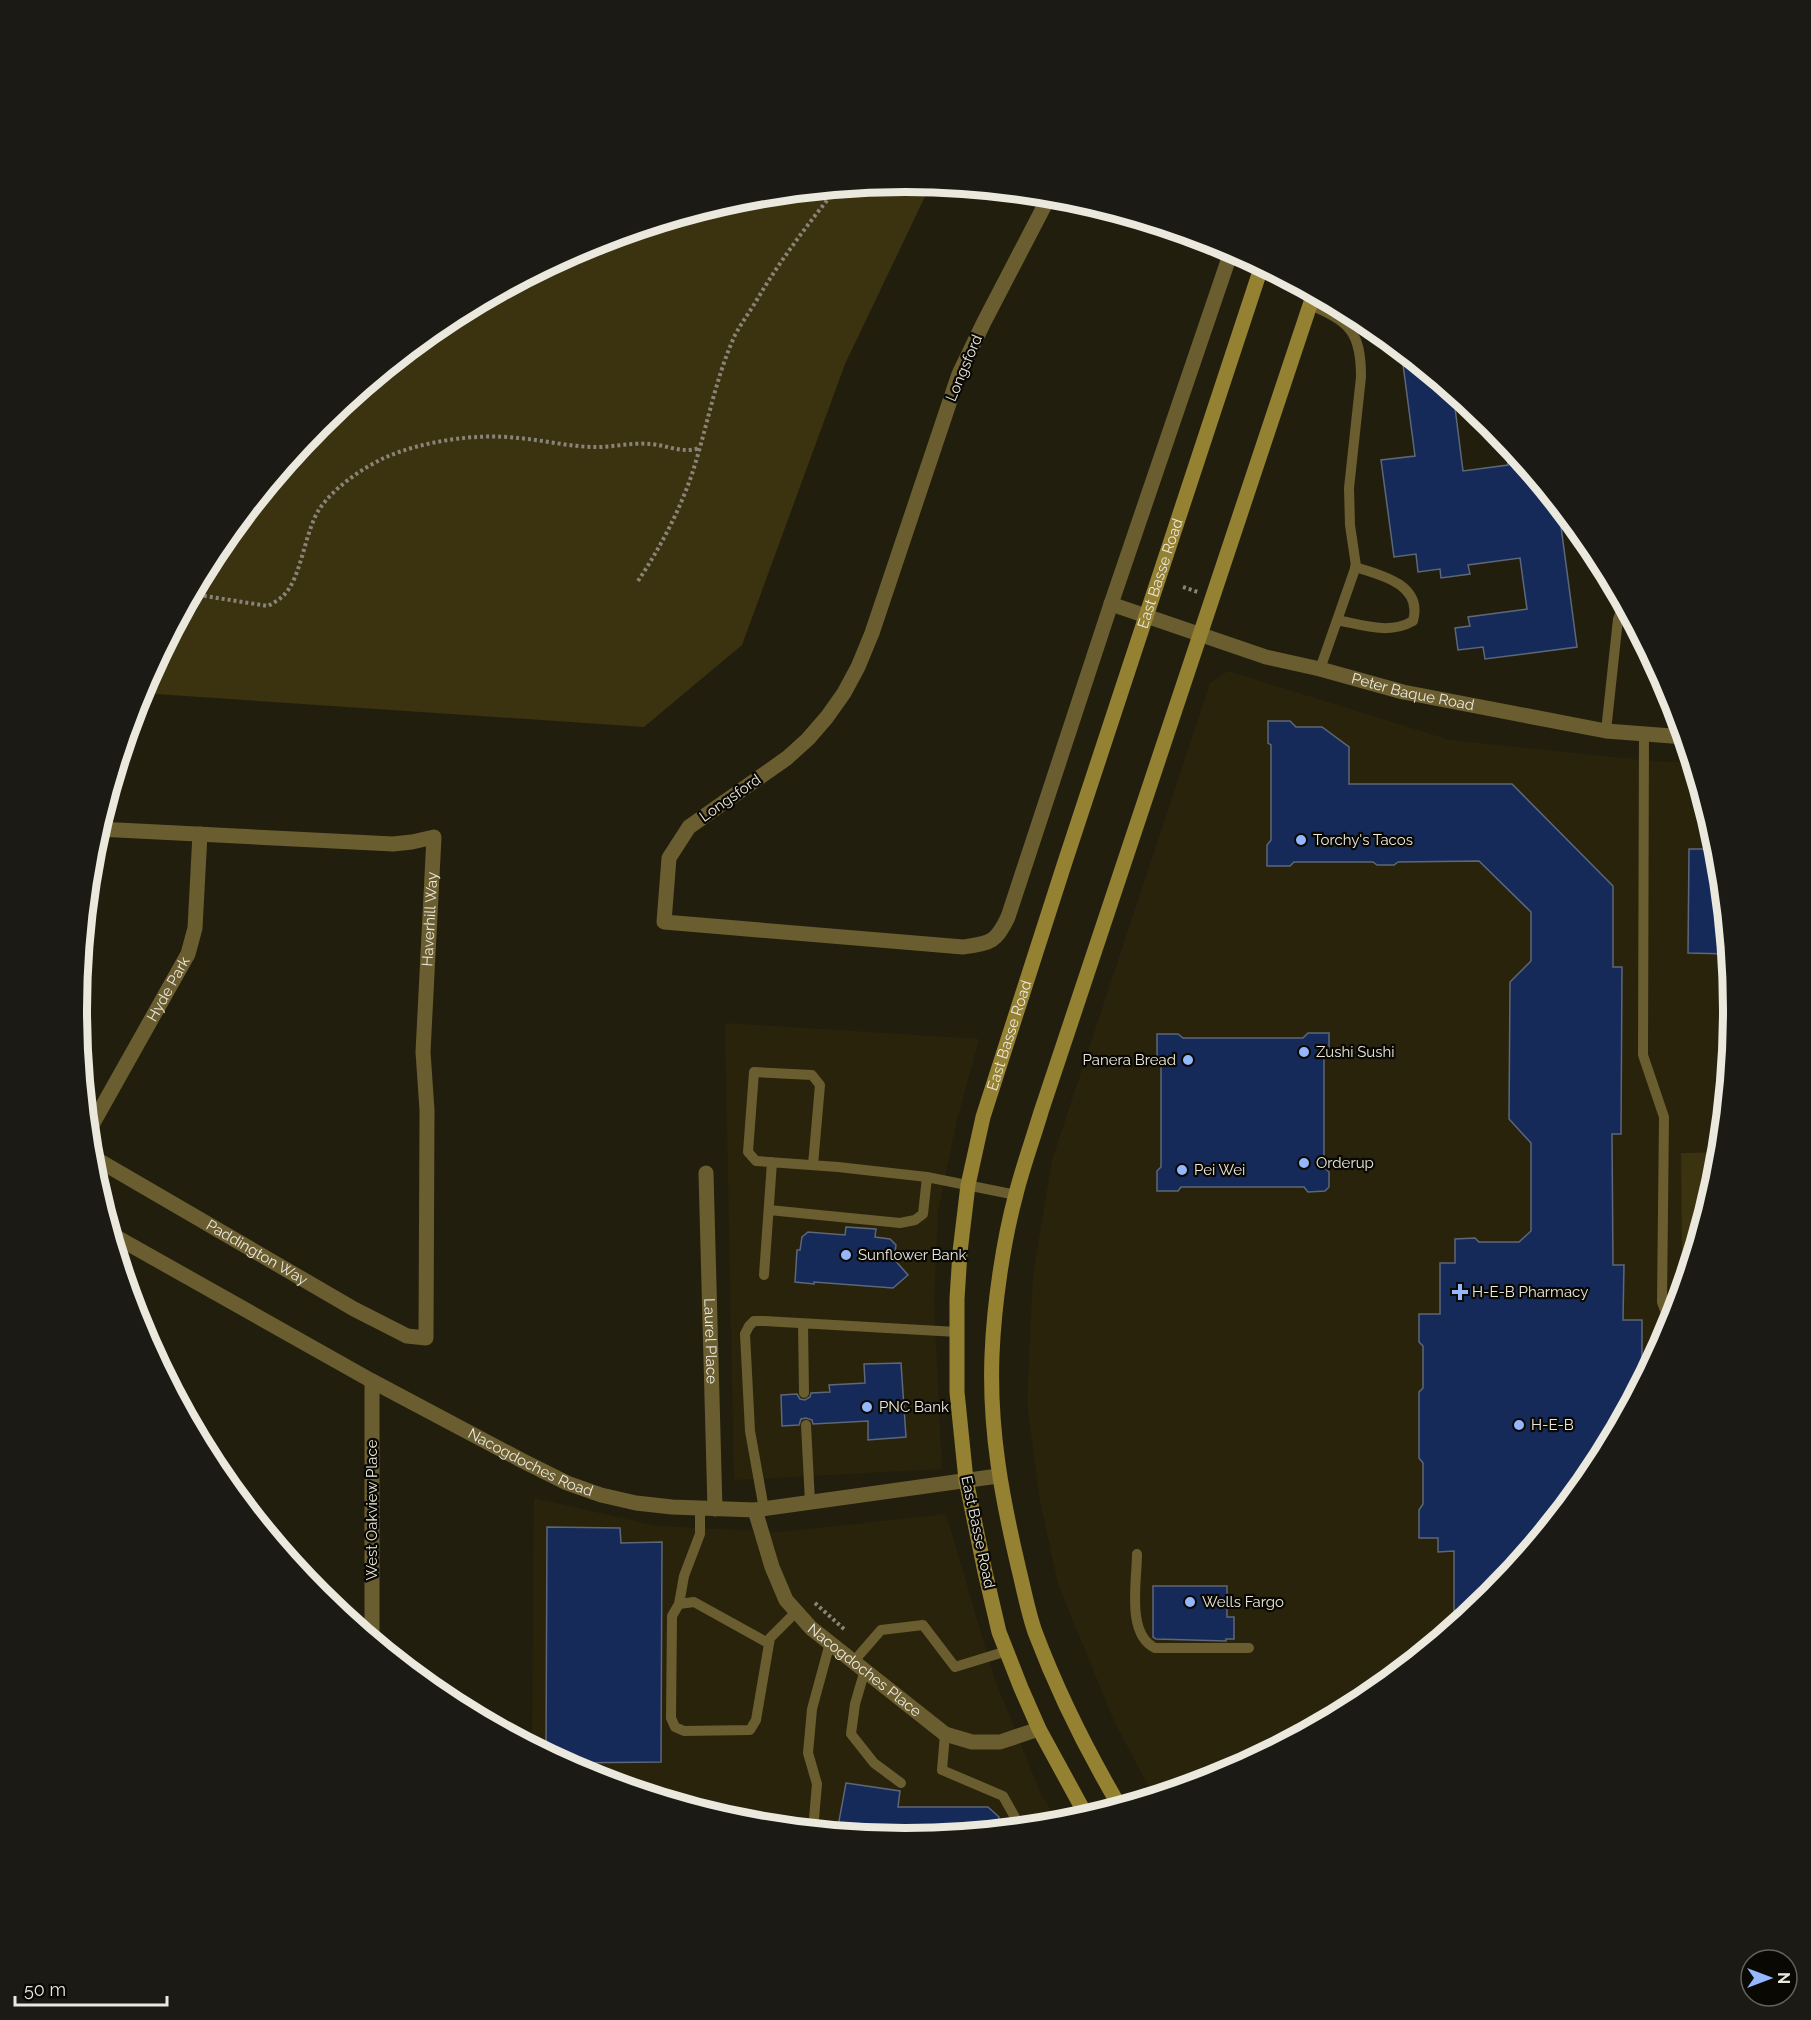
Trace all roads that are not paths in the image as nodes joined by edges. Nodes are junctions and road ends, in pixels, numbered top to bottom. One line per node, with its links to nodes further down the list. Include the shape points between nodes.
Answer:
1 (1045, 204): 7 (street, Longsford, via 959,374 858,667 833,709 808,739 689,827 669,858 664,922 963,947 996,939 1008,916)
2 (1229, 258): 7 (street, Longsford)
3 (1260, 272): 9 (main road, East Basse Road)
4 (1312, 299): 11 (main road, East Basse Road)
5 (1313, 300): 6 (lane, via 1353,332 1360,353 1349,488)
6 (1356, 567): 10 (lane); 10 (lane, via 1396,582 1412,597 1417,609 1413,621 1402,628 1378,629)
7 (1111, 604): 9 (street)
8 (1620, 613): 13 (lane)
9 (1147, 616): 11 (street, Peter Baque Road); 24 (main road, East Basse Road, via 986,1106)
10 (1337, 620): 12 (lane)
11 (1201, 634): 12 (street, Peter Baque Road, via 1266,657); 25 (main road, East Basse Road)
12 (1320, 669): 13 (street, Peter Baque Road, via 1403,692)
13 (1606, 731): 14 (street, Peter Baque Road)
14 (1644, 733): 15 (street, Peter Baque Road); 29 (lane, via 1643,1055 1664,1117 1662,1302)
15 (1677, 736)
16 (108, 829): 17 (street, Haverhill Way)
17 (200, 834): 18 (street, Hyde Park, via 195,928 188,954); 32 (street, Haverhill Way, via 393,844 434,837 423,1052 427,1110)
18 (95, 1120)
19 (102, 1162): 32 (street, Paddington Way, via 354,1309 407,1336)
20 (772, 1162): 21 (lane); 21 (lane, via 756,1161 748,1152 754,1072 812,1075 820,1085); 26 (lane)
21 (813, 1165): 23 (lane)
22 (706, 1173): 39 (street, Laurel Place)
23 (927, 1177): 24 (lane); 26 (lane, via 923,1214 915,1220 900,1223)
24 (969, 1185): 25 (lane); 31 (main road, East Basse Road, via 960,1252)
25 (1016, 1195): 36 (main road, East Basse Road, via 1000,1278 992,1354 992,1416)
26 (769, 1210): 28 (lane)
27 (120, 1238): 33 (street, Nacogdoches Road)
28 (764, 1275)
29 (1666, 1313)
30 (803, 1324): 31 (lane); 34 (lane); 40 (lane, via 754,1321 745,1334)
31 (957, 1332): 37 (main road, East Basse Road, via 957,1392)
32 (426, 1338)
33 (372, 1381): 39 (street, Nacogdoches Road, via 567,1483 636,1503); 44 (street, West Oakview Place)
34 (804, 1393)
35 (806, 1425): 38 (lane)
36 (998, 1476): 37 (street, Nacogdoches Road); 53 (main road, East Basse Road, via 1034,1630 1082,1738)
37 (966, 1480): 38 (street, Nacogdoches Road); 48 (main road, East Basse Road, via 999,1632)
38 (810, 1503): 40 (street, Nacogdoches Road)
39 (707, 1509): 40 (street, Nacogdoches Road); 42 (lane, via 684,1576)
40 (759, 1510): 43 (street, Nacogdoches Place, via 772,1567 786,1600)
41 (1137, 1554): 47 (lane, via 1136,1619 1148,1644 1155,1648)
42 (679, 1604): 45 (lane, via 694,1602); 45 (lane, via 672,1616 671,1718 675,1728 750,1730 756,1720)
43 (796, 1612): 45 (lane); 46 (street, Nacogdoches Place)
44 (372, 1630)
45 (768, 1643)
46 (830, 1643): 49 (street, Nacogdoches Place); 56 (lane, via 812,1709 808,1753 817,1784)
47 (1249, 1648)
48 (1007, 1651): 49 (lane, via 955,1667 923,1625 881,1630); 50 (main road, East Basse Road)
49 (859, 1666): 51 (street, Nacogdoches Place); 52 (lane, via 851,1734 874,1763)
50 (1039, 1729): 51 (street, Nacogdoches Place, via 1000,1743 972,1743); 54 (main road, East Basse Road)
51 (945, 1734): 55 (lane, via 942,1770 1004,1796)
52 (901, 1782)
53 (1117, 1801)
54 (1083, 1809)
55 (1017, 1820)
56 (814, 1823)

